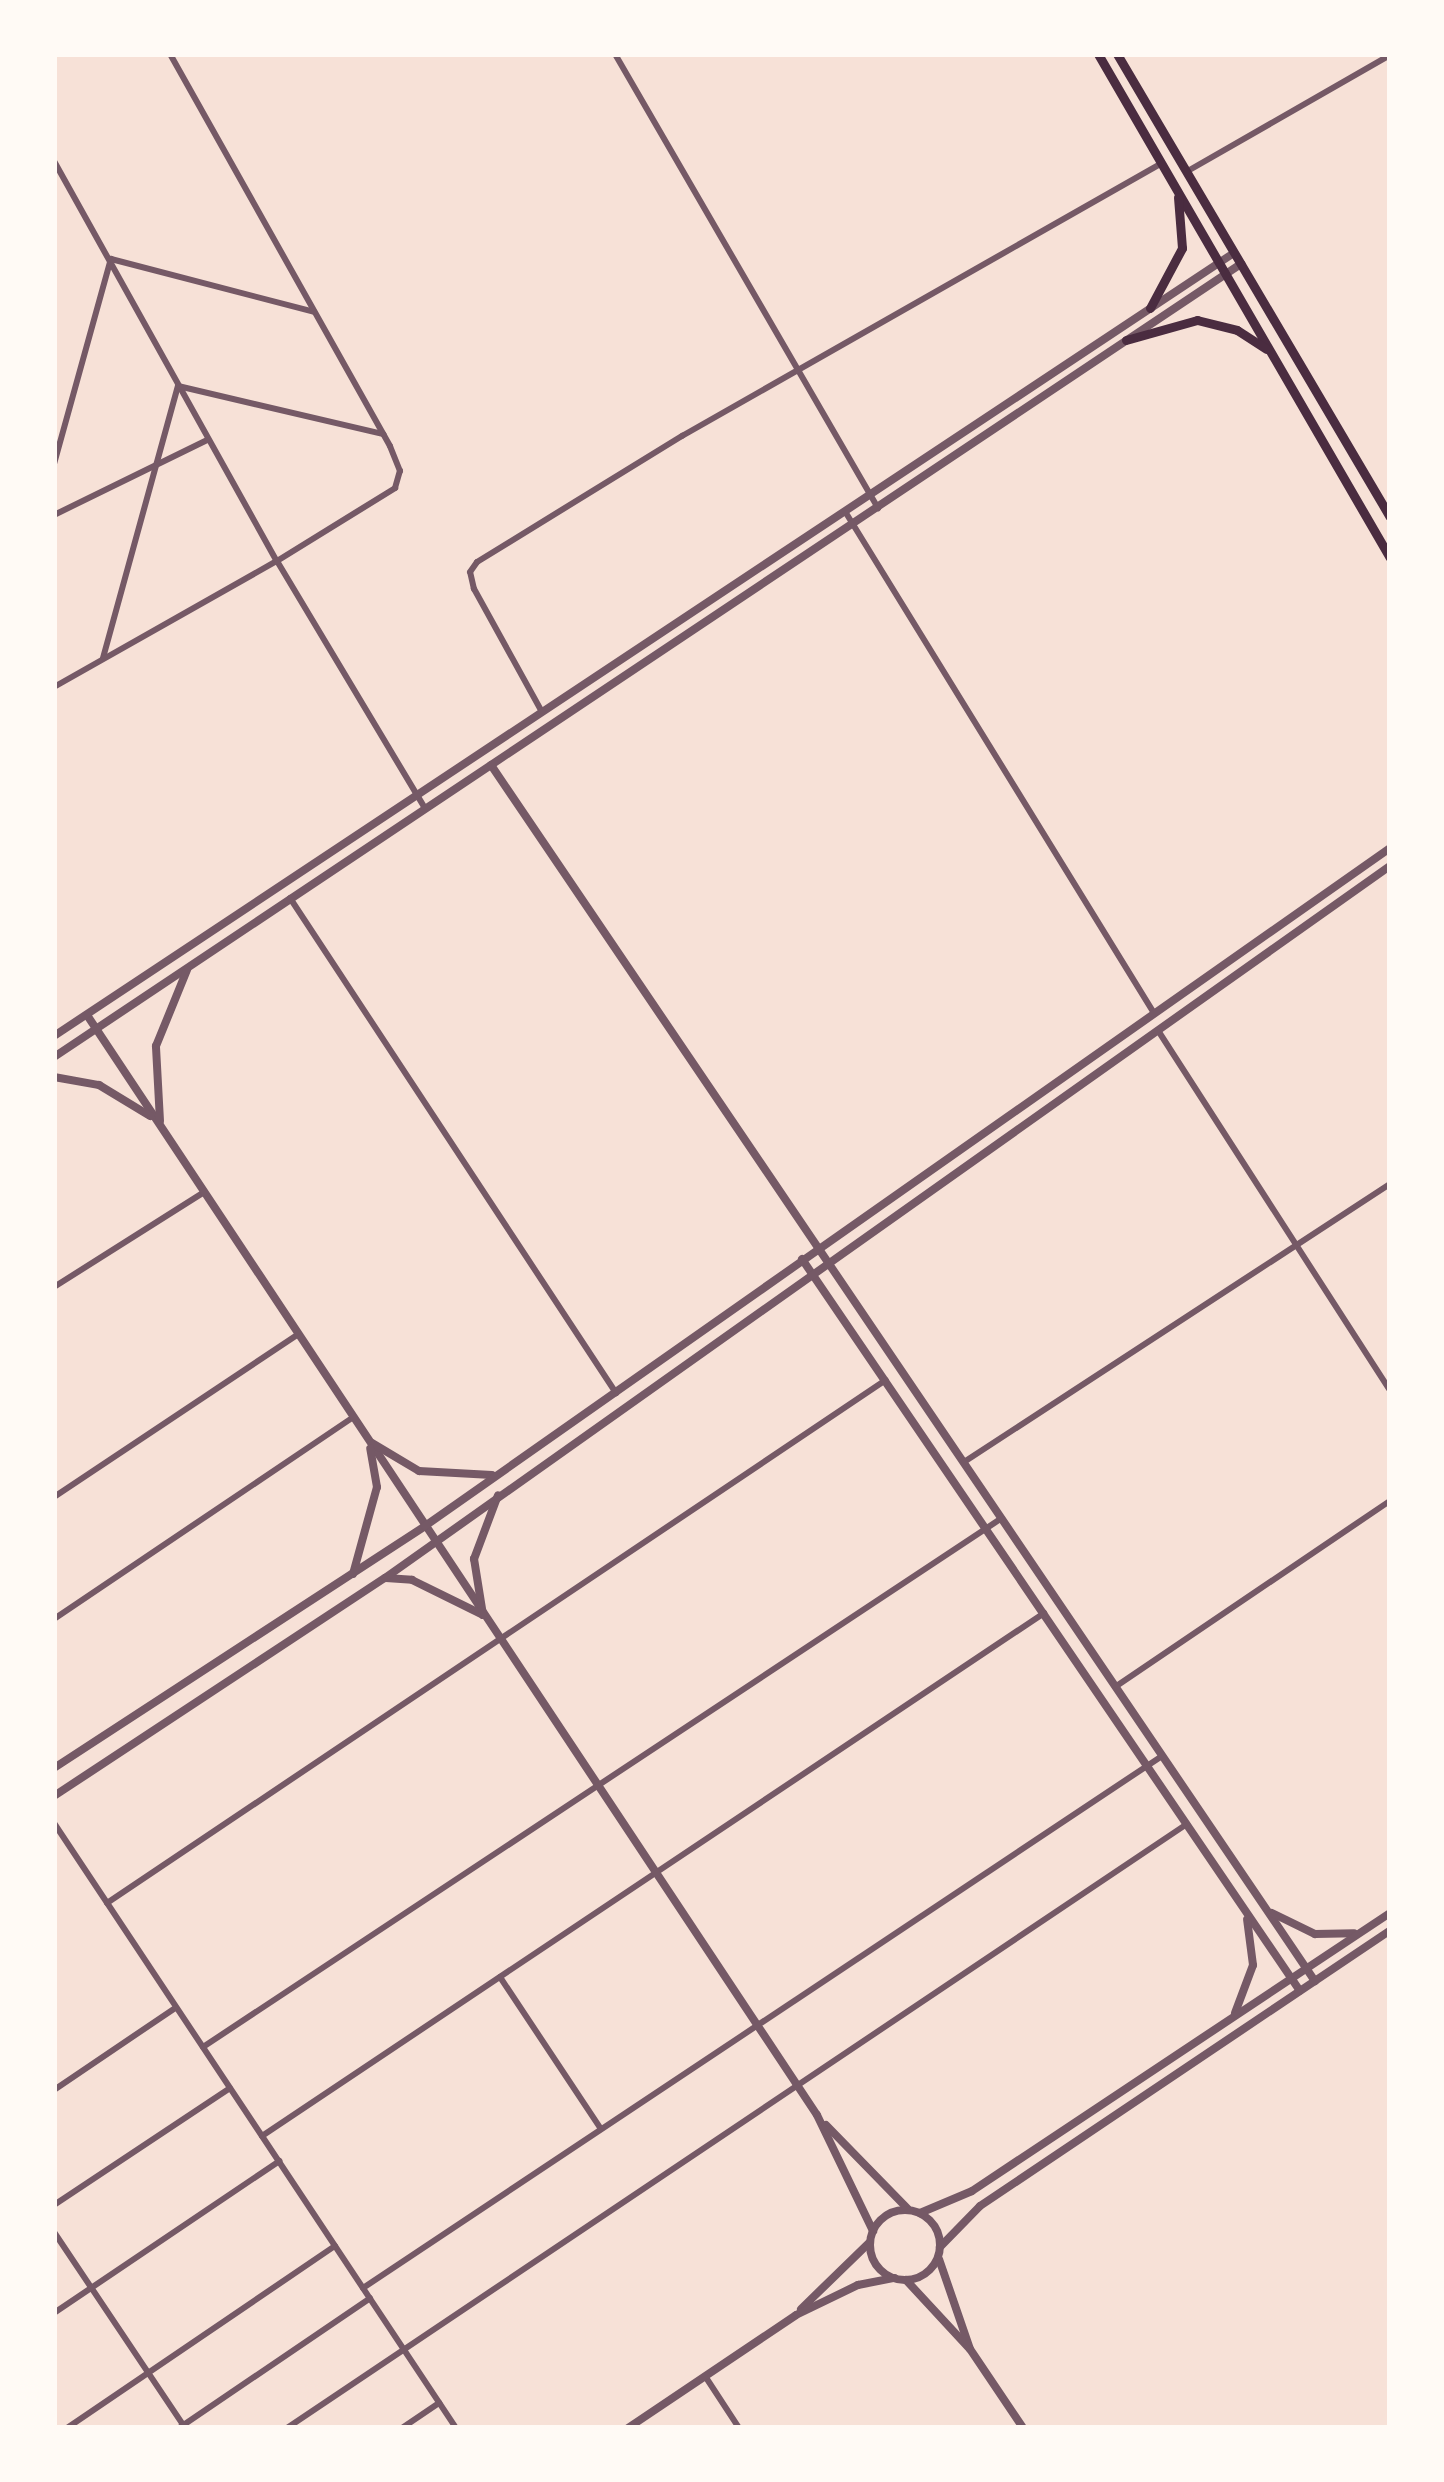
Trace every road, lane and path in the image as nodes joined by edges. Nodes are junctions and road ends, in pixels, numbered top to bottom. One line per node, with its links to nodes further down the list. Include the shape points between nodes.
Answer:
1 (170, 54): 14 (street)
2 (615, 54): 17 (street)
3 (1098, 54): 7 (main road)
4 (1117, 54): 8 (main road)
5 (1390, 56): 8 (street)
6 (54, 161): 11 (street)
7 (1162, 164): 9 (main road); 17 (street)
8 (1186, 172): 10 (main road)
9 (1175, 186): 12 (main road); 13 (main road, via 1182,248)
10 (1237, 258): 12 (street); 27 (main road)
11 (111, 260): 14 (street); 18 (street); 21 (street)
12 (1221, 268): 13 (street); 15 (street); 16 (main road)
13 (1150, 308): 23 (street)
14 (314, 312): 19 (street)
15 (1126, 340): 16 (main road, via 1197,320 1237,330); 24 (street)
16 (1269, 351): 29 (main road)
17 (795, 371): 23 (street); 33 (street, via 470,572)
18 (178, 386): 19 (street); 20 (street); 22 (street)
19 (383, 434): 30 (street, via 400,471 395,488)
20 (207, 440): 22 (street); 30 (street)
21 (54, 464)
22 (156, 464): 26 (street); 31 (street)
23 (869, 498): 24 (street); 25 (street)
24 (878, 508): 28 (street)
25 (846, 513): 28 (street); 33 (street)
26 (54, 515)
27 (1390, 517)
28 (854, 525): 34 (street); 41 (street)
29 (1390, 558)
30 (277, 561): 31 (street); 35 (street)
31 (103, 658): 32 (street)
32 (54, 686)
33 (543, 714): 35 (street)
34 (491, 766): 36 (street); 52 (street)
35 (416, 796): 36 (street); 42 (street)
36 (425, 808): 39 (street)
37 (1390, 848): 41 (street)
38 (1390, 866): 44 (street)
39 (290, 898): 40 (street); 60 (street)
40 (189, 966): 43 (street); 48 (street, via 156,1046)
41 (1154, 1013): 52 (street)
42 (87, 1015): 43 (street); 45 (street)
43 (96, 1028): 46 (street); 48 (street)
44 (1159, 1032): 51 (street); 54 (street)
45 (54, 1036)
46 (54, 1057)
47 (54, 1077): 48 (street, via 115,1092)
48 (162, 1129): 50 (street)
49 (1390, 1184): 51 (street)
50 (204, 1192): 56 (street); 57 (street)
51 (1296, 1245): 59 (street); 63 (street)
52 (818, 1247): 53 (street); 54 (street)
53 (802, 1259): 55 (street); 60 (street)
54 (829, 1263): 55 (street); 63 (street)
55 (813, 1274): 58 (street); 65 (street)
56 (54, 1288)
57 (298, 1334): 61 (street); 66 (street)
58 (886, 1380): 70 (street); 77 (street)
59 (1390, 1391)
60 (616, 1393): 64 (street)
61 (353, 1417): 62 (street); 76 (street)
62 (368, 1439): 64 (street, via 437,1476); 69 (street); 72 (street, via 377,1487)
63 (964, 1462): 68 (street)
64 (499, 1474): 69 (street)
65 (500, 1491): 71 (street); 75 (street, via 474,1559)
66 (54, 1497)
67 (1390, 1501): 78 (street)
68 (1002, 1518): 70 (street); 78 (street)
69 (425, 1526): 71 (street); 72 (street)
70 (986, 1528): 74 (street); 82 (street)
71 (435, 1542): 73 (street); 75 (street)
72 (352, 1576): 81 (street)
73 (385, 1578): 75 (street, via 412,1580); 83 (street)
74 (1043, 1613): 80 (street); 86 (street)
75 (483, 1615): 77 (street)
76 (54, 1619)
77 (498, 1640): 82 (street); 87 (street)
78 (1115, 1687): 79 (street)
79 (1162, 1756): 80 (street); 88 (street)
80 (1148, 1765): 85 (street); 100 (street)
81 (54, 1768)
82 (596, 1786): 86 (street); 101 (street)
83 (54, 1796)
84 (54, 1823): 87 (street)
85 (1187, 1824): 89 (street); 103 (street)
86 (655, 1873): 94 (street); 100 (street)
87 (107, 1903): 98 (street)
88 (1262, 1905): 92 (street, via 1303,1931); 93 (street)
89 (1243, 1906): 95 (street); 99 (street, via 1256,1943)
90 (1390, 1913): 92 (street)
91 (1390, 1931): 96 (street)
92 (1361, 1932): 93 (street)
93 (1306, 1969): 95 (street); 96 (street)
94 (500, 1977): 106 (street); 107 (street)
95 (1292, 1978): 97 (street); 99 (street)
96 (1315, 1981): 97 (street)
97 (1300, 1991): 114 (street, via 980,2206)
98 (176, 2007): 101 (street); 104 (street)
99 (1232, 2018): 110 (street, via 972,2191)
100 (757, 2026): 103 (street); 106 (street)
101 (202, 2047): 102 (street)
102 (230, 2087): 107 (street); 109 (street)
103 (799, 2089): 105 (street); 123 (street)
104 (54, 2090)
105 (817, 2115): 110 (street); 112 (street)
106 (601, 2129): 118 (street)
107 (262, 2136): 108 (street)
108 (278, 2161): 113 (street); 117 (street)
109 (54, 2205)
110 (914, 2211): 112 (street, via 887,2215); 114 (street, via 936,2228)
111 (54, 2232): 117 (street)
112 (872, 2236): 115 (street, via 875,2263); 121 (street)
113 (335, 2246): 118 (street); 124 (street)
114 (940, 2252): 116 (street, via 928,2272); 122 (street)
115 (894, 2278): 116 (street); 121 (street)
116 (906, 2280): 122 (street)
117 (91, 2288): 120 (street); 124 (street)
118 (363, 2288): 119 (street)
119 (370, 2298): 123 (street); 127 (street)
120 (54, 2313)
121 (796, 2314): 125 (street)
122 (970, 2349): 134 (street)
123 (404, 2350): 126 (street); 129 (street)
124 (148, 2373): 127 (street); 128 (street)
125 (705, 2376): 132 (street); 133 (street)
126 (440, 2403): 130 (street); 131 (street)
127 (182, 2427)
128 (67, 2428)
129 (287, 2428)
130 (402, 2428)
131 (456, 2428)
132 (628, 2428)
133 (739, 2428)
134 (1023, 2428)

